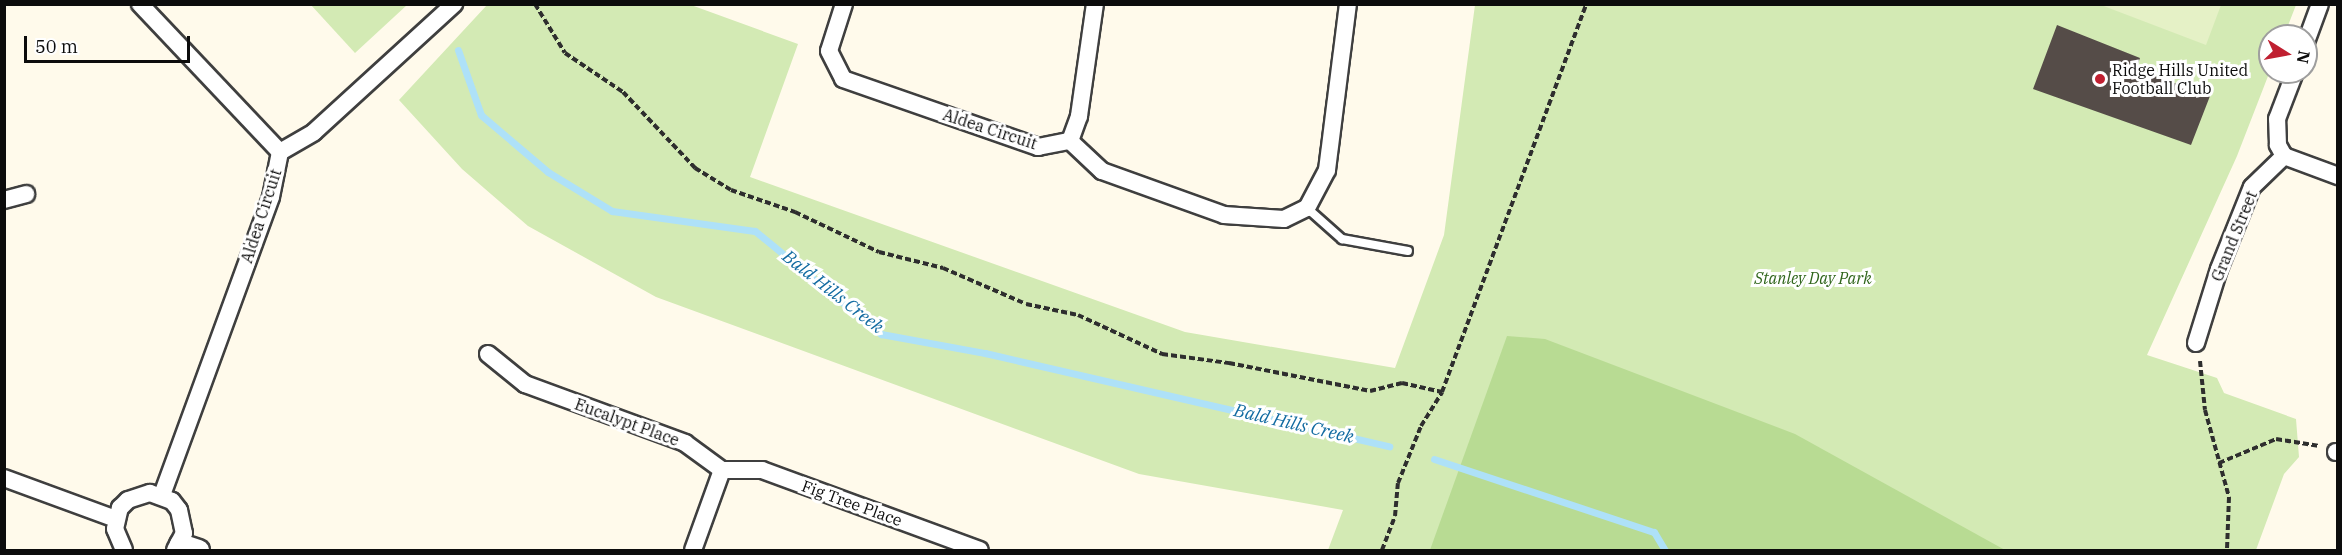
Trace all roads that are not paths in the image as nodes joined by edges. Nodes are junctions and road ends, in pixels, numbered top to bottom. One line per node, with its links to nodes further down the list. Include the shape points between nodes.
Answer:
1 (140, 4): 10 (street)
2 (454, 4): 10 (street, Aldea Circuit, via 314,132)
3 (844, 4): 9 (street, Aldea Circuit, via 829,51 843,79 1038,147)
4 (1095, 4): 9 (street, via 1079,116)
5 (1348, 4): 15 (street, via 1327,170)
6 (2320, 4): 7 (street)
7 (2313, 24)
8 (2290, 84): 11 (street, via 2277,119 2277,145)
9 (1070, 141): 15 (street, via 1102,171 1224,215 1284,219)
10 (280, 152): 21 (street, Aldea Circuit, via 271,197)
11 (2284, 156): 12 (street); 17 (street, Grand Street, via 2252,187)
12 (2337, 176)
13 (26, 194): 14 (street)
14 (4, 200)
15 (1307, 208): 16 (lane, via 1342,239)
16 (1408, 251)
17 (2196, 343)
18 (488, 354): 19 (street, Eucalypt Place, via 525,384 685,443)
19 (722, 470): 25 (street); 26 (street, Fig Tree Place, via 762,470)
20 (4, 478): 22 (street)
21 (162, 495): 22 (street, via 150,493 128,500); 23 (street, via 172,501 184,521)
22 (116, 519): 24 (street, via 116,539)
23 (185, 548)
24 (124, 550)
25 (693, 550)
26 (980, 550)

